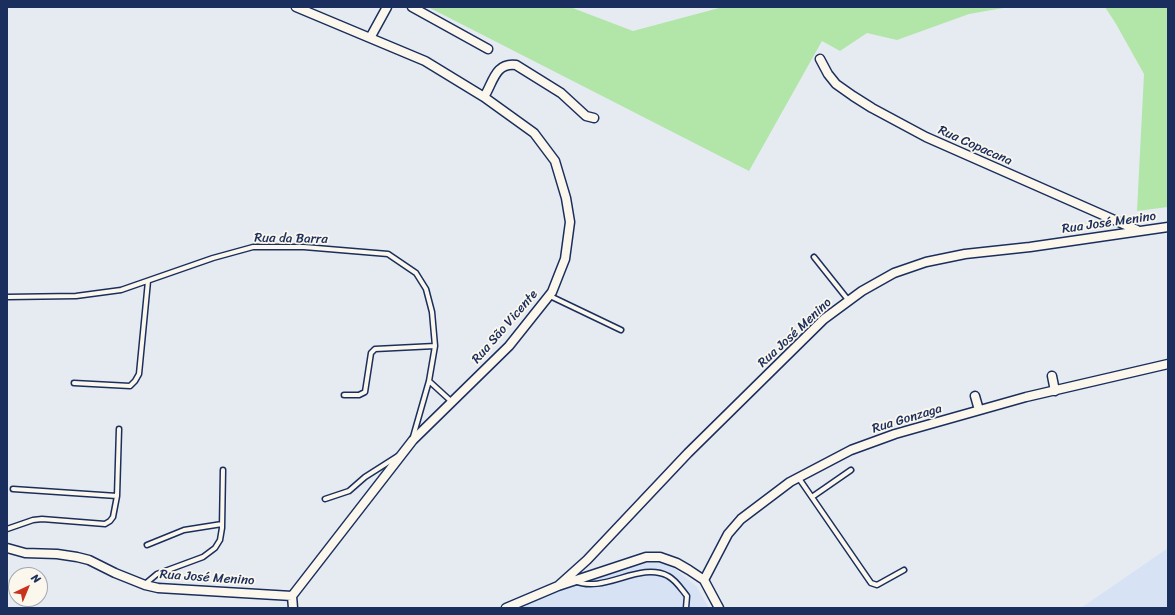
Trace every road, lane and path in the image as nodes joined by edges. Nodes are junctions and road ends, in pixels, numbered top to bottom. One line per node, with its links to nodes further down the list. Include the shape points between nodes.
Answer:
1 (296, 7): 4 (street, Rua São Vicente)
2 (387, 7): 4 (street)
3 (412, 7): 5 (street)
4 (370, 38): 7 (street, Rua São Vicente, via 425,61)
5 (488, 49)
6 (820, 59): 10 (street, Rua Copacana, via 836,84 872,108 933,140)
7 (484, 97): 8 (street, via 497,71 502,66 511,64 561,93 586,116); 13 (street, Rua São Vicente, via 534,132 556,162 570,222 565,259)
8 (594, 118)
9 (1168, 227): 10 (street, Rua José Menino)
10 (1138, 230): 15 (street, Rua José Menino, via 965,254 926,262 894,273)
11 (814, 257): 15 (lane)
12 (148, 281): 14 (lane, Rua da Barra, via 121,290 76,296); 17 (lane, Rua da Barra, via 253,247 304,247 388,254 416,273 426,289 432,312); 21 (lane, via 139,374 135,381 130,386)
13 (549, 295): 16 (lane); 25 (street, Rua São Vicente, via 509,346)
14 (7, 297)
15 (849, 300): 45 (street, Rua José Menino, via 824,319 688,453 592,555)
16 (621, 330)
17 (435, 346): 20 (lane, Rua da Barra); 23 (lane, via 375,349 371,353 365,392 359,395)
18 (1168, 364): 22 (street, Rua Gonzaga)
19 (1052, 376): 22 (street)
20 (429, 381): 25 (lane); 28 (lane, Rua da Barra)
21 (74, 383)
22 (1055, 391): 26 (street, Rua Gonzaga)
23 (344, 395)
24 (975, 396): 26 (street)
25 (452, 402): 28 (street, Rua São Vicente)
26 (980, 410): 32 (street, Rua Gonzaga, via 895,434 851,450)
27 (119, 429): 34 (lane)
28 (413, 440): 29 (street, Rua São Vicente)
29 (402, 453): 36 (lane, via 349,491); 46 (street, Rua São Vicente)
30 (223, 470): 37 (lane)
31 (851, 470): 35 (lane)
32 (798, 477): 35 (lane); 42 (street, Rua Gonzaga, via 741,519 728,534)
33 (13, 489): 34 (lane)
34 (116, 496): 38 (lane, via 113,517 105,524 42,519)
35 (812, 497): 41 (lane, via 871,583 877,585)
36 (325, 499)
37 (222, 524): 39 (lane, via 184,530); 44 (lane, via 220,540 210,553 157,574)
38 (7, 529)
39 (147, 545)
40 (7, 548): 44 (street, Rua José Menino, via 25,553 78,557)
41 (904, 570)
42 (704, 580): 43 (street, via 677,563 660,557 646,557); 50 (street)
43 (574, 581): 45 (street); 49 (lane, via 594,585 643,573 658,572 674,580 687,596)
44 (145, 585): 46 (street, Rua José Menino, via 158,588)
45 (558, 586): 48 (street)
46 (292, 596): 47 (street)
47 (293, 608)
48 (506, 608)
49 (686, 608)
50 (719, 608)

